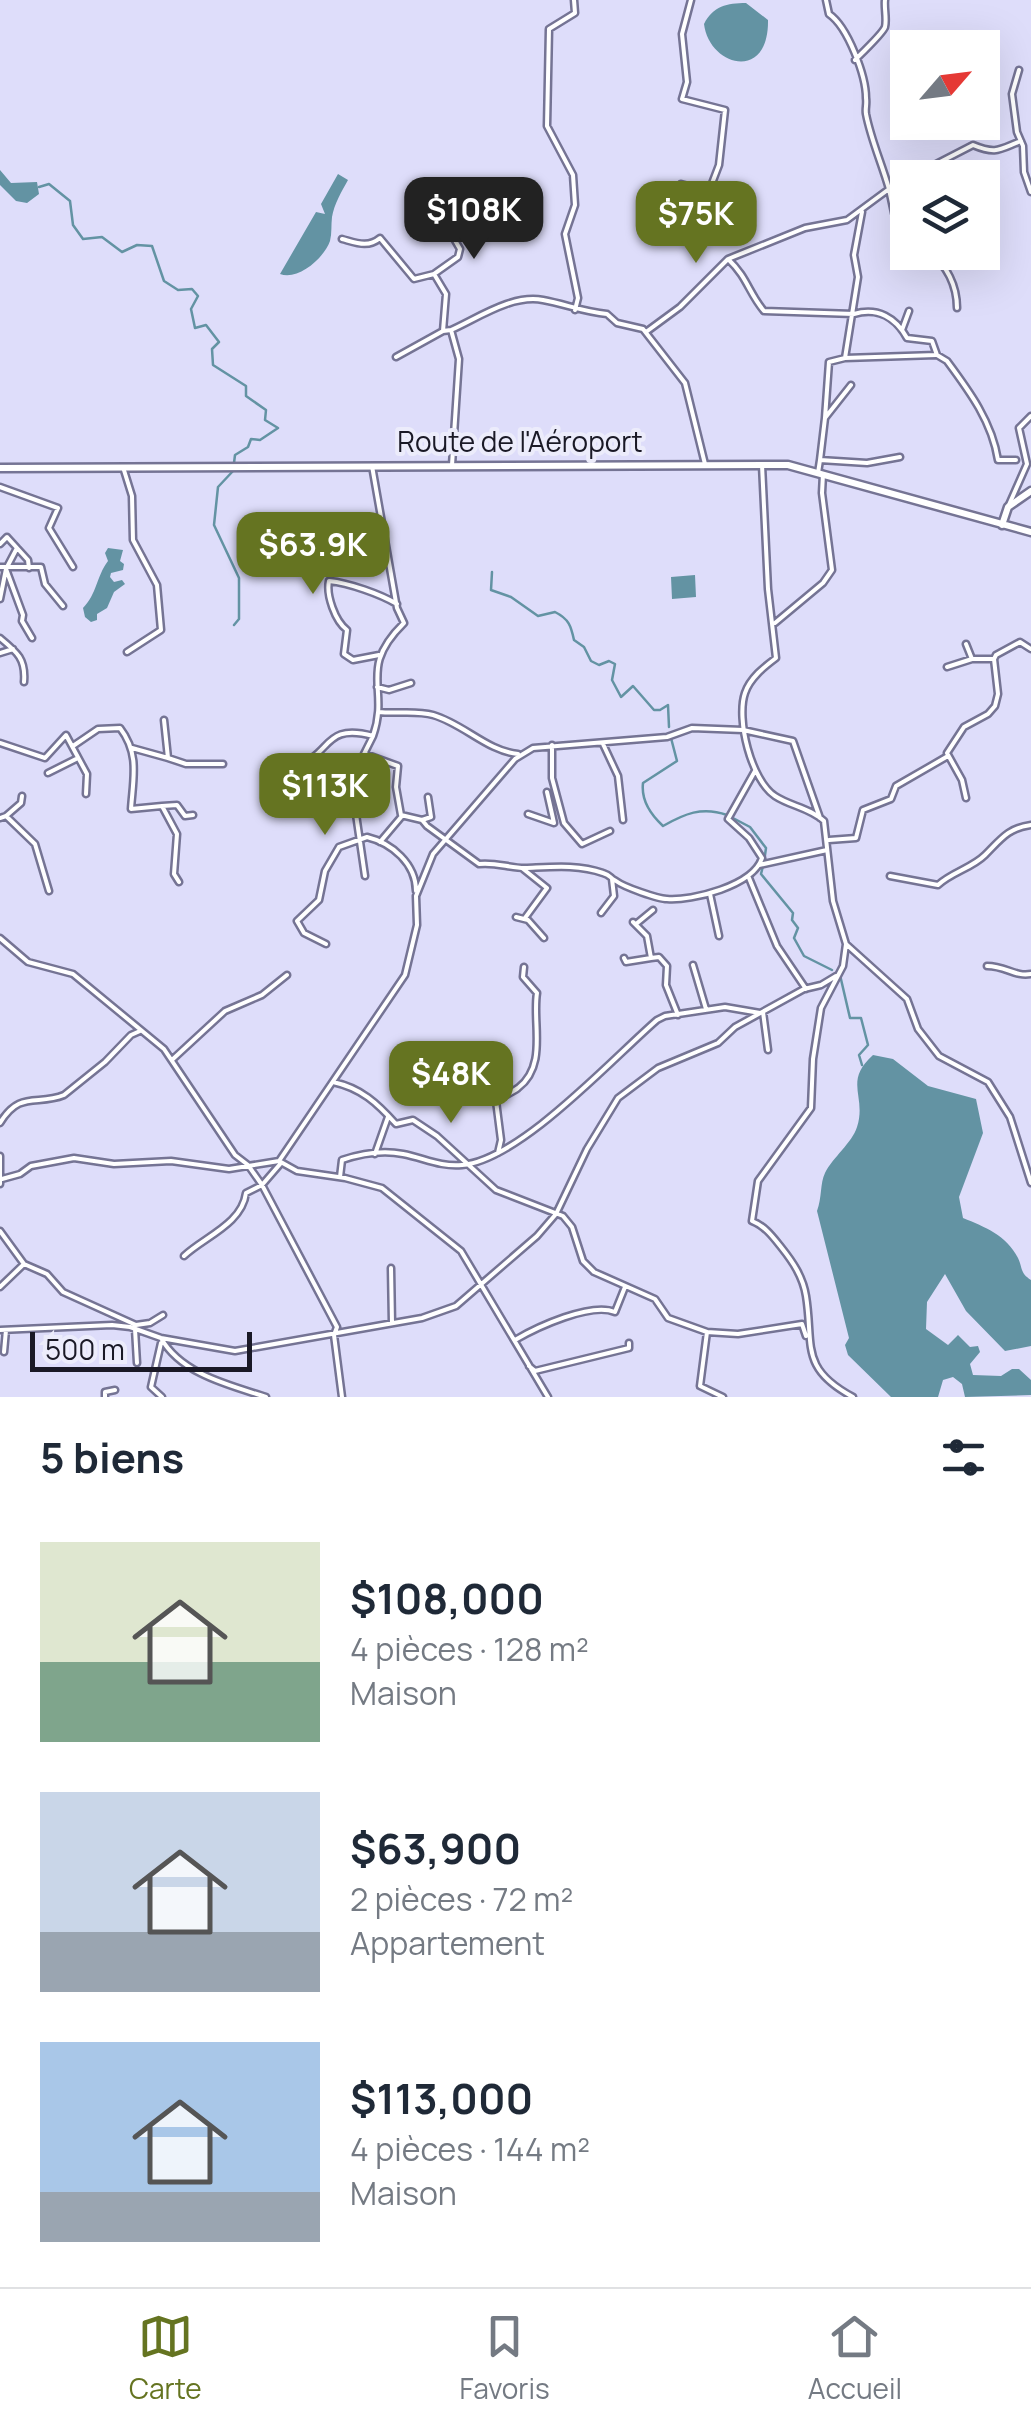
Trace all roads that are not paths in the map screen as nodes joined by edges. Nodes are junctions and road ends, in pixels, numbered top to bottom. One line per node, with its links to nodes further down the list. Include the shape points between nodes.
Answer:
1 (574, 0): 20 (street, via 576,13 549,28 547,126 573,175 575,205 564,234)
2 (691, 0): 9 (street, via 682,34 682,100 724,110 715,179 704,190)
3 (826, 0): 5 (street)
4 (885, 0): 5 (street, via 881,34)
5 (855, 60): 10 (street)
6 (1018, 70): 7 (street, via 1012,94)
7 (1021, 141): 8 (street, via 1002,151 973,145); 11 (street)
8 (943, 160)
9 (680, 184)
10 (889, 189): 12 (street); 13 (street)
11 (1031, 192)
12 (890, 194)
13 (863, 210): 16 (street); 22 (street, via 854,255)
14 (454, 224): 18 (street, via 449,230 458,256)
15 (342, 239): 18 (street, via 365,245 380,238 414,279)
16 (728, 259): 22 (street, via 764,311); 26 (street)
17 (945, 270): 19 (street)
18 (434, 274): 25 (street, via 446,294)
19 (957, 308)
20 (575, 310): 23 (street, via 516,300); 26 (street, via 607,314)
21 (910, 312): 24 (street)
22 (854, 314): 24 (street, via 879,313); 29 (street)
23 (451, 330): 25 (street); 36 (street, via 459,359)
24 (902, 330): 27 (street, via 907,338 932,341)
25 (443, 332): 28 (street)
26 (646, 332): 37 (street, via 686,383)
27 (937, 355): 29 (street); 35 (street, via 988,423 998,460)
28 (396, 356)
29 (846, 358): 32 (street, via 829,362)
30 (851, 384): 32 (street)
31 (1031, 416): 45 (street, via 1020,428 1026,464)
32 (825, 418): 34 (street)
33 (900, 457): 34 (street)
34 (820, 460): 42 (street)
35 (1016, 460)
36 (452, 461): 37 (main road, Route de l'Aéroport); 39 (main road, Route de l'Aéroport)
37 (705, 464): 38 (main road, Route de l'Aéroport)
38 (762, 465): 42 (main road, Route de l'Aéroport); 56 (street)
39 (372, 466): 40 (main road, Route de l'Aéroport); 55 (street)
40 (123, 467): 41 (main road, Route de l'Aéroport); 62 (street, via 133,540 157,585 161,630)
41 (0, 468)
42 (820, 474): 46 (main road, Route de l'Aéroport); 56 (street, via 832,570)
43 (0, 487): 50 (street, via 58,508 49,528)
44 (1031, 491): 45 (main road)
45 (1008, 507): 46 (main road)
46 (1002, 521): 47 (main road)
47 (1031, 532)
48 (0, 544): 49 (street, via 8,538)
49 (17, 548): 51 (street); 52 (street)
50 (73, 567)
51 (3, 568): 52 (street); 53 (street); 58 (street)
52 (28, 568): 54 (street, via 41,567)
53 (0, 599)
54 (63, 606)
55 (397, 606): 64 (street, via 404,623); 64 (street, via 376,591 329,581 338,622 347,630 344,654 353,660)
56 (773, 624): 73 (street, via 776,658 743,698)
57 (0, 638): 60 (street)
58 (32, 638)
59 (966, 644): 66 (street)
60 (13, 649): 63 (street); 68 (street, via 25,666)
61 (1031, 650): 65 (street, via 1020,642)
62 (127, 652)
63 (0, 653)
64 (378, 655): 70 (street)
65 (994, 658): 66 (street); 82 (street, via 995,706 964,727)
66 (972, 659): 67 (street)
67 (947, 667)
68 (24, 682)
69 (411, 684): 70 (street)
70 (377, 687): 71 (street)
71 (379, 712): 74 (street); 81 (street, via 433,715 498,750)
72 (164, 720): 84 (street)
73 (744, 730): 77 (street, via 692,728); 86 (street); 101 (street, via 793,741)
74 (373, 736): 80 (street); 88 (street, via 343,732)
75 (0, 743): 78 (street, via 42,758 66,735)
76 (552, 744): 77 (street); 81 (street); 100 (street)
77 (603, 744): 103 (street, via 618,776)
78 (73, 746): 79 (street, via 98,729 120,728); 83 (street)
79 (132, 748): 84 (street); 94 (street, via 131,809)
80 (364, 754): 97 (street, via 398,766); 106 (street, via 351,780)
81 (523, 754): 107 (street)
82 (948, 756): 93 (street); 108 (street, via 896,786 892,799 863,810 856,838)
83 (78, 758): 87 (street); 90 (street, via 87,774)
84 (168, 758): 85 (street)
85 (224, 764)
86 (756, 770): 101 (street, via 774,796); 111 (street, via 728,819 750,838 762,858)
87 (48, 773)
88 (289, 773)
89 (547, 792): 98 (street)
90 (86, 794)
91 (22, 796): 99 (street)
92 (428, 797): 102 (street, via 431,817)
93 (966, 798)
94 (162, 806): 96 (street, via 177,805 185,816); 117 (street, via 177,834)
95 (528, 814): 98 (street, via 554,822)
96 (193, 815)
97 (402, 816): 102 (street); 109 (street)
98 (555, 816): 100 (street)
99 (3, 817): 118 (street, via 35,844)
100 (563, 818): 105 (street, via 582,844)
101 (820, 818): 108 (street)
102 (422, 820): 107 (street)
103 (623, 820)
104 (1031, 825): 115 (street, via 1016,827 938,885)
105 (610, 831)
106 (362, 838): 109 (street); 113 (street); 128 (street, via 340,847 325,871 319,900 297,921 304,934)
107 (447, 838): 112 (street, via 479,864); 120 (street)
108 (827, 840): 110 (street)
109 (380, 842): 120 (street, via 412,868)
110 (827, 850): 111 (street); 129 (street)
111 (759, 866): 114 (street)
112 (522, 868): 116 (street, via 546,864); 124 (street, via 547,888)
113 (366, 876)
114 (748, 876): 119 (street); 138 (street, via 772,937)
115 (890, 876)
116 (612, 879): 119 (street, via 670,900); 122 (street, via 614,896)
117 (179, 882)
118 (49, 891)
119 (710, 894): 125 (street)
120 (416, 896): 145 (street, via 417,925 405,974)
121 (653, 910): 131 (street, via 634,923 648,936)
122 (602, 913)
123 (516, 918): 124 (street)
124 (525, 918): 127 (street)
125 (719, 936)
126 (0, 938): 142 (street, via 28,962 73,974)
127 (544, 938)
128 (326, 944)
129 (846, 944): 137 (street); 156 (street, via 908,999 918,1029 940,1056 988,1082 1010,1116)
130 (624, 958): 131 (street)
131 (650, 958): 141 (street, via 666,966)
132 (693, 966): 139 (street)
133 (987, 966): 135 (street)
134 (524, 967): 148 (street, via 523,977 537,993 539,1045 524,1081 496,1101)
135 (1031, 974)
136 (287, 975): 144 (street, via 225,1011)
137 (836, 976): 138 (street); 174 (street, via 821,1008 812,1108 758,1181 752,1220 794,1264 806,1293)
138 (806, 989): 140 (street)
139 (706, 1009): 140 (street); 141 (street)
140 (762, 1012): 143 (street); 158 (street, via 718,1043 658,1068 618,1098)
141 (678, 1015): 148 (street, via 657,1020 576,1096)
142 (140, 1031): 144 (street); 147 (street, via 59,1098 19,1103)
143 (768, 1050)
144 (173, 1059): 153 (street, via 235,1156)
145 (333, 1082): 146 (street, via 362,1092); 151 (street)
146 (388, 1116): 149 (street); 152 (street, via 396,1124 412,1120)
147 (0, 1123)
148 (498, 1153): 152 (street)
149 (375, 1154): 152 (street); 154 (street, via 342,1160)
150 (0, 1156): 155 (street)
151 (280, 1162): 153 (street); 154 (street, via 298,1172); 157 (street)
152 (465, 1164): 158 (street, via 496,1190)
153 (248, 1165): 155 (street, via 229,1170 74,1158 31,1166); 157 (street)
154 (340, 1177): 163 (street, via 382,1188 461,1251)
155 (1, 1182)
156 (1031, 1183)
157 (262, 1184): 160 (street, via 246,1194 230,1222); 171 (street, via 338,1326)
158 (556, 1214): 163 (street); 164 (street, via 572,1227 583,1261)
159 (0, 1231): 161 (street)
160 (184, 1256)
161 (24, 1264): 165 (street); 166 (street, via 47,1274 63,1292 136,1324)
162 (391, 1268): 167 (street)
163 (481, 1286): 167 (street, via 456,1306); 173 (street)
164 (625, 1286): 170 (street, via 655,1299 668,1318); 173 (street, via 615,1312 603,1307)
165 (0, 1287)
166 (163, 1315)
167 (392, 1323): 171 (street)
168 (135, 1329): 169 (street, via 106,1324); 172 (street); 178 (street)
169 (3, 1330): 176 (street)
170 (706, 1332): 174 (street, via 802,1324); 185 (street, via 700,1386)
171 (334, 1335): 172 (street, via 235,1351); 183 (street)
172 (161, 1338): 181 (street, via 151,1387); 182 (street, via 176,1360)
173 (514, 1340): 177 (street)
174 (807, 1340): 186 (street, via 815,1364)
175 (629, 1343): 177 (street, via 535,1372)
176 (4, 1352)
177 (526, 1362): 184 (street)
178 (137, 1363)
179 (115, 1390): 180 (street)
180 (104, 1397)
181 (162, 1397)
182 (266, 1397)
183 (342, 1397)
184 (548, 1397)
185 (723, 1397)
186 (853, 1397)

